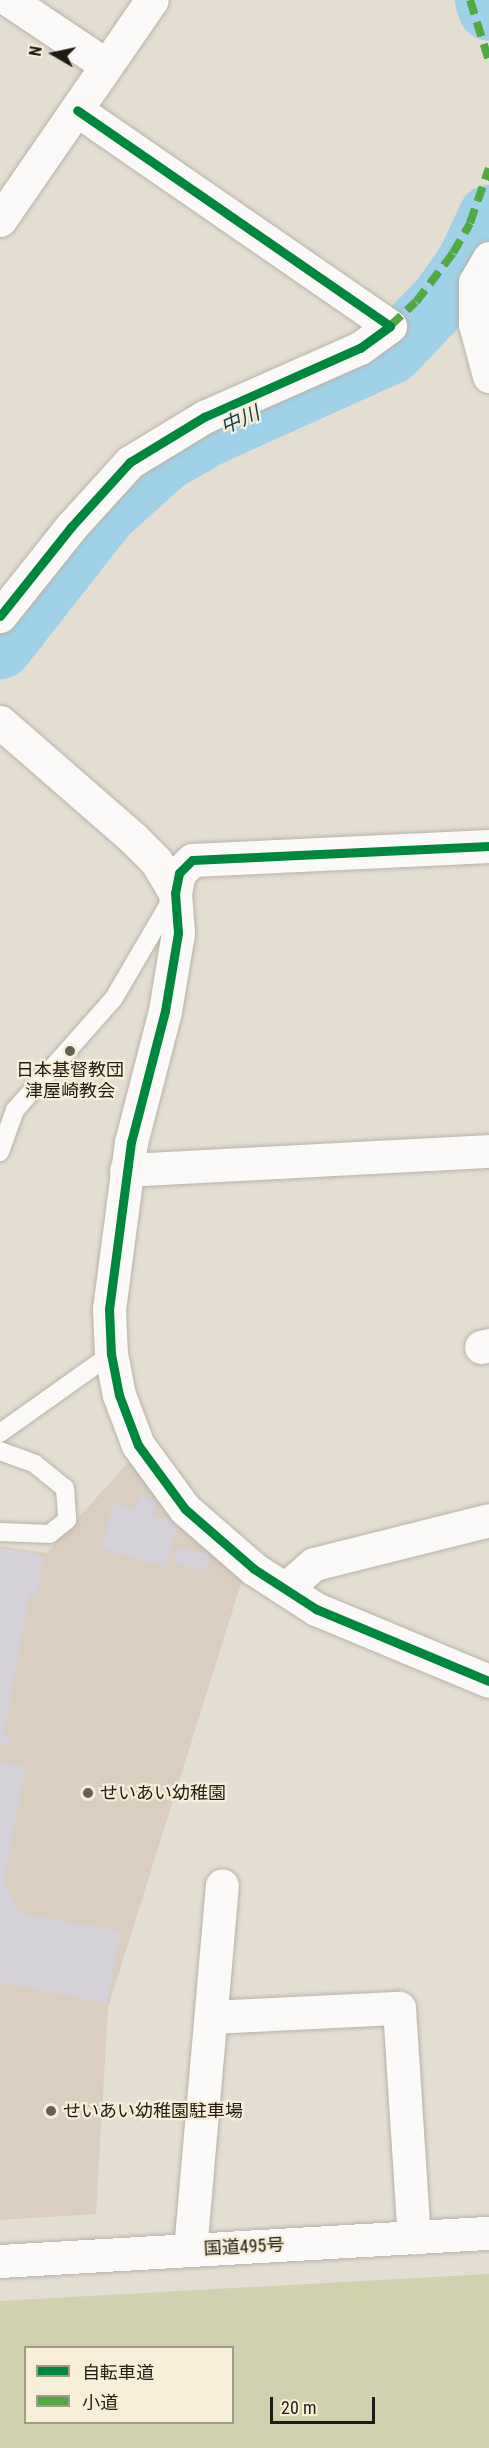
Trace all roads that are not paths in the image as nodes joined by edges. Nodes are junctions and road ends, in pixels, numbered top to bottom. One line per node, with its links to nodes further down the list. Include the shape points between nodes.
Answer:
1 (9, 0): 3 (main road)
2 (152, 0): 3 (main road)
3 (106, 65): 4 (main road)
4 (77, 110): 5 (main road); 8 (main road, via 390,326 360,348 204,417 130,462 71,527)
5 (0, 220)
6 (484, 274): 7 (main road, via 475,324)
7 (489, 376)
8 (0, 616)
9 (1, 726): 11 (main road, via 134,839 156,861)
10 (489, 846): 11 (main road, via 192,860 179,873)
11 (175, 892): 13 (lane, via 114,998 15,1110); 14 (main road, via 178,933 165,1011)
12 (489, 1151): 14 (main road)
13 (0, 1152)
14 (126, 1170): 15 (main road, via 109,1309)
15 (111, 1354): 16 (lane); 20 (main road, via 119,1395 138,1445 178,1500 254,1569)
16 (0, 1433)
17 (0, 1451): 19 (lane, via 35,1464 65,1488 67,1520 50,1534)
18 (489, 1520): 20 (main road, via 314,1564)
19 (0, 1532)
20 (285, 1589): 21 (main road, via 316,1609)
21 (489, 1681)
22 (222, 1885): 23 (main road)
23 (212, 2017): 25 (main road, via 399,2008); 26 (main road)
24 (489, 2233): 25 (main road, 国道495号)
25 (414, 2238): 26 (main road, 国道495号)
26 (190, 2250): 27 (main road, 国道495号)
27 (0, 2261)

